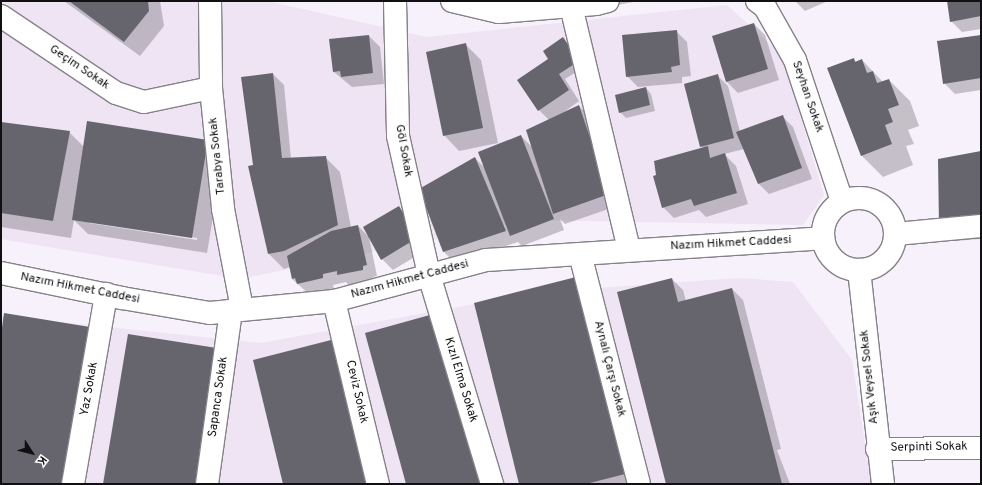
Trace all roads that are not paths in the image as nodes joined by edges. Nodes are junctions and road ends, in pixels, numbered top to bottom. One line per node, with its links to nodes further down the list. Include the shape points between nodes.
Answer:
1 (210, 1): 8 (street, Tarabya Sokak)
2 (395, 1): 17 (street, Göl Sokak, via 398,136)
3 (452, 1): 6 (street, via 499,12)
4 (608, 1): 6 (street)
5 (757, 1): 9 (street, Seyhan Sokak, via 765,7 795,60)
6 (571, 6): 13 (street)
7 (1, 16): 8 (street, Geçim Sokak, via 116,93 144,102)
8 (210, 88): 20 (street, Tarabya Sokak)
9 (842, 201): 11 (street, via 863,197 883,206 890,214); 12 (street, via 827,216)
10 (981, 226): 11 (street)
11 (896, 234): 15 (street, via 888,255 880,263)
12 (823, 238): 13 (street, Nazım Hikmet Caddesi); 15 (street, via 826,250 833,260 848,269)
13 (629, 250): 14 (street, Nazım Hikmet Caddesi)
14 (580, 254): 17 (street, Nazım Hikmet Caddesi, via 486,260); 27 (street, Aynalı Çarşı Sokak)
15 (859, 270): 22 (street, Aşık Veysel Sokak)
16 (1, 273): 18 (street, Nazım Hikmet Caddesi)
17 (429, 275): 19 (street, Nazım Hikmet Caddesi); 26 (street, Kızıl Elma Sokak)
18 (106, 294): 20 (street, Nazım Hikmet Caddesi, via 210,312); 23 (street, Yaz Sokak)
19 (334, 301): 20 (street, Nazım Hikmet Caddesi); 25 (street, Ceviz Sokak)
20 (237, 310): 24 (street, Sapanca Sokak)
21 (981, 448): 22 (street, Serpinti Sokak)
22 (877, 449): 28 (street, Aşık Veysel Sokak)
23 (73, 484)
24 (207, 484)
25 (378, 484)
26 (492, 484)
27 (638, 484)
28 (883, 484)

